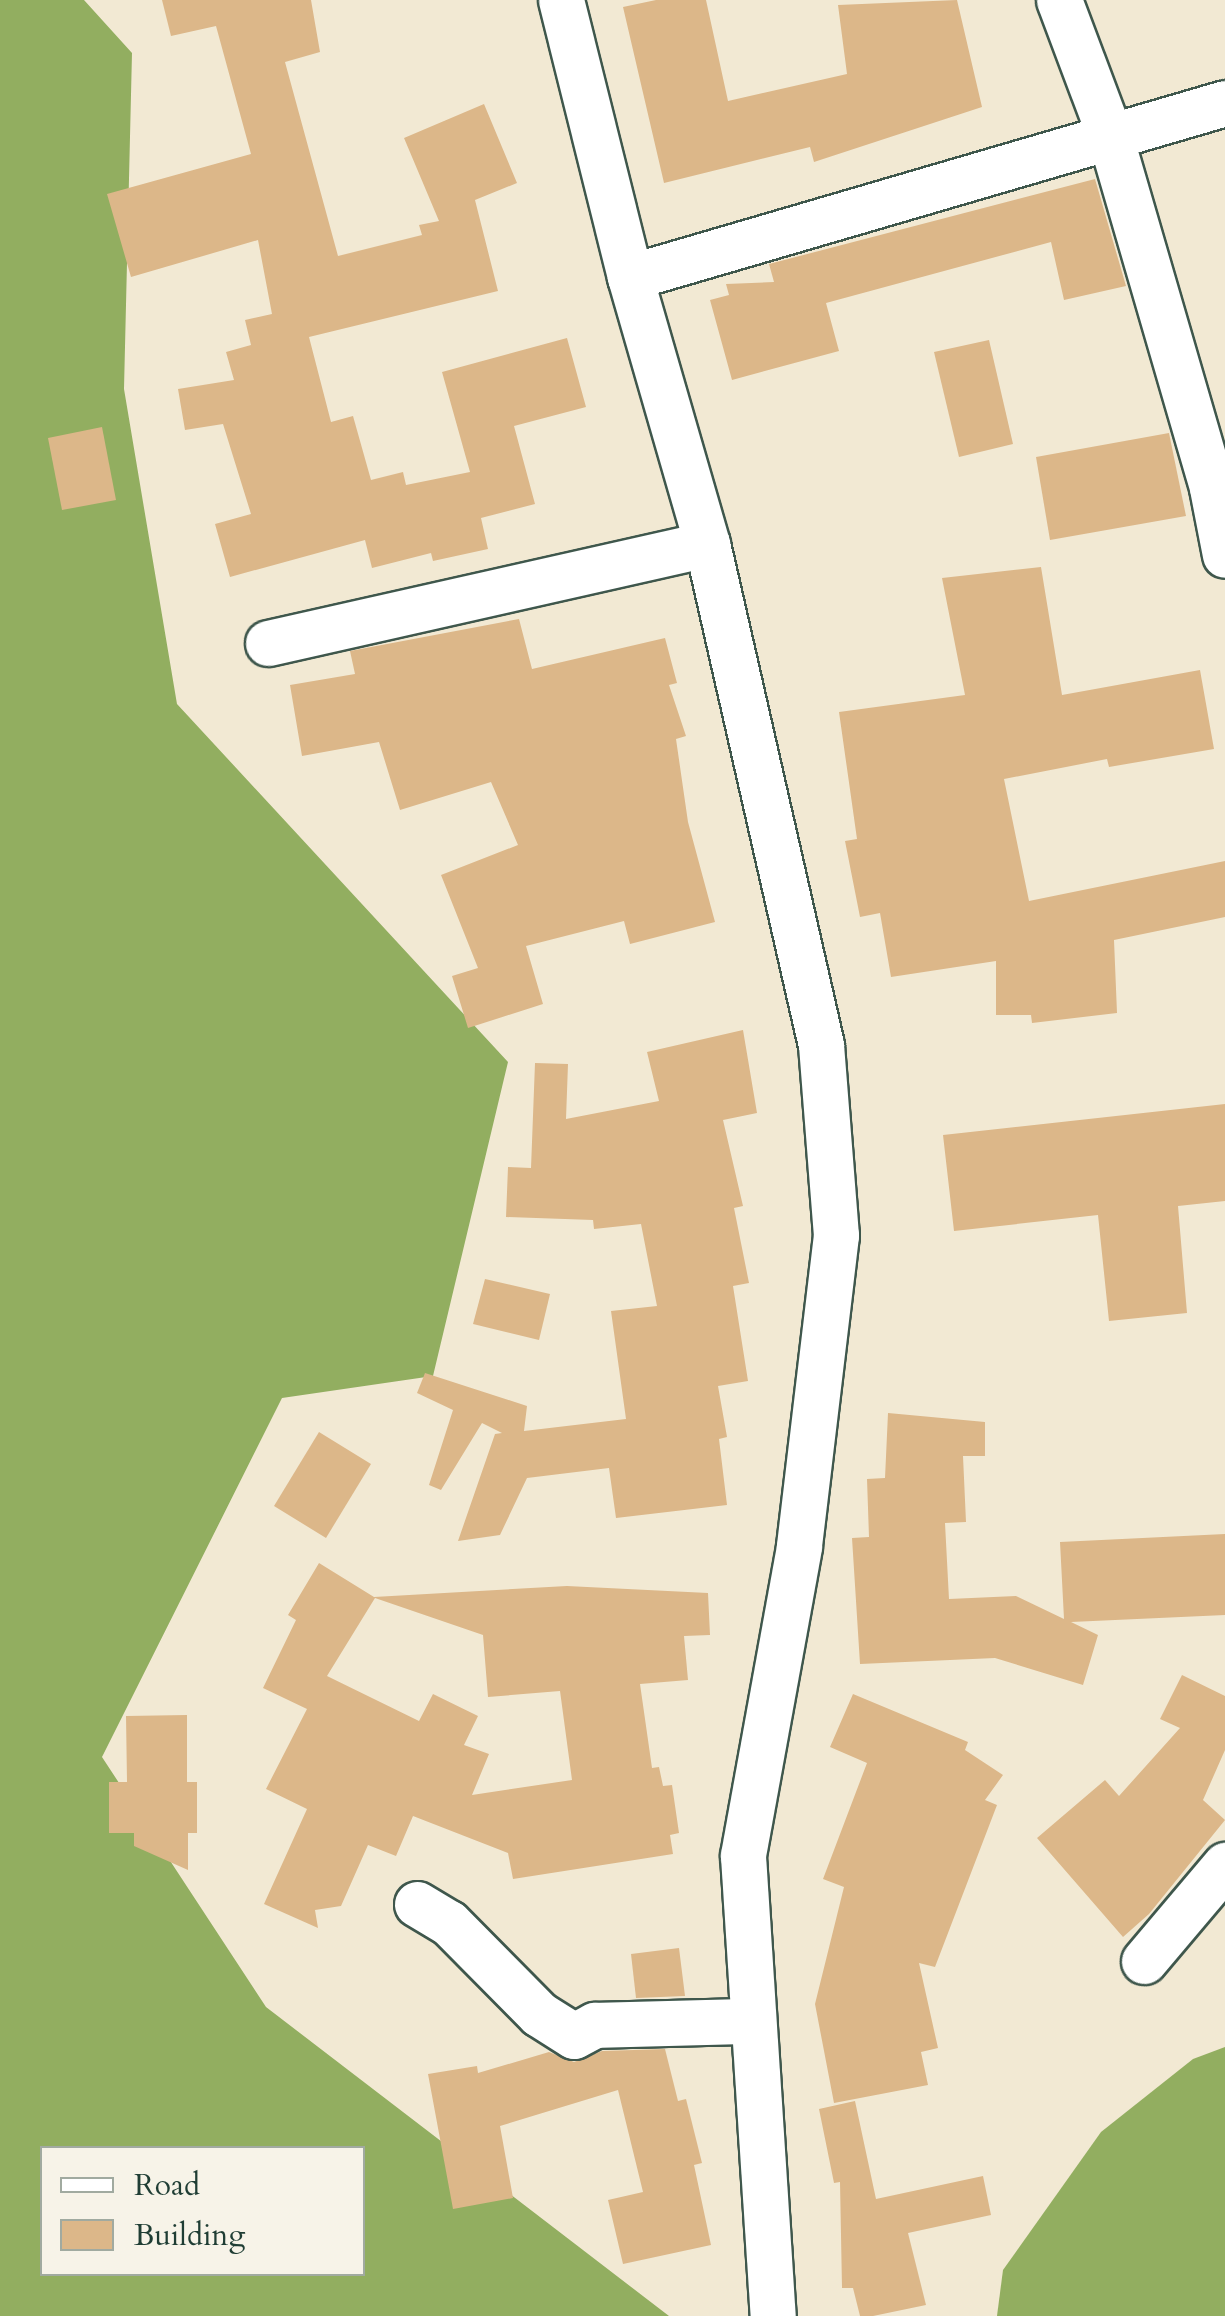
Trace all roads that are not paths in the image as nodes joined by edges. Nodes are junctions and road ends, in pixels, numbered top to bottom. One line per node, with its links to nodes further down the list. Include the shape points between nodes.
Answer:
1 (561, 0): 5 (street)
2 (1059, 0): 4 (street)
3 (1225, 103): 4 (street)
4 (1110, 136): 5 (street); 7 (street, via 1212,488)
5 (630, 276): 6 (street)
6 (707, 544): 8 (street); 12 (street, via 821,1045 836,1234 800,1547 742,1856)
7 (1225, 555)
8 (268, 642)
9 (1225, 1865): 11 (street)
10 (416, 1904): 12 (street, via 450,1923 538,2014 574,2036 595,2025)
11 (1144, 1961)
12 (750, 2022): 13 (street)
13 (773, 2316)

